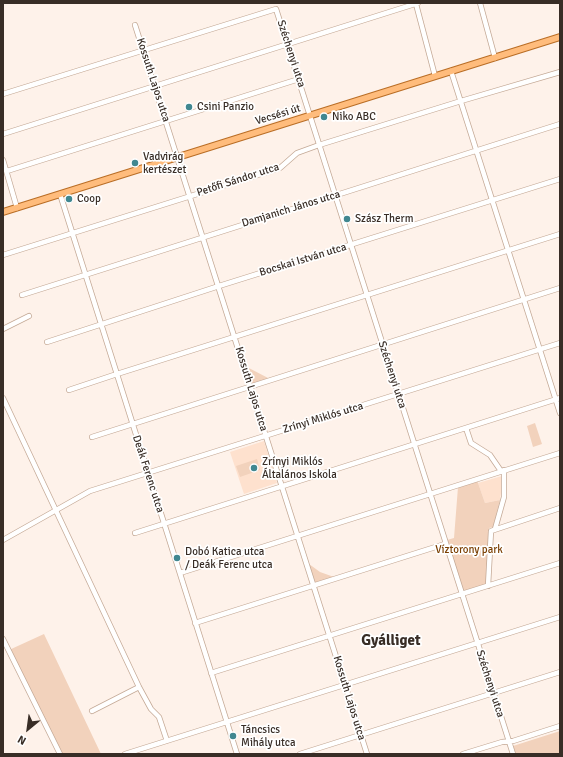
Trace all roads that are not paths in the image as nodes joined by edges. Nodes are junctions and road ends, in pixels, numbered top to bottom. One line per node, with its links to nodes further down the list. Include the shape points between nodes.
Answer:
1 (417, 3): 5 (street); 10 (street)
2 (480, 3): 7 (street)
3 (135, 25): 6 (street, Kossuth Lajos utca)
4 (560, 37): 7 (main road, Vecsési út)
5 (288, 44): 6 (street, Széchenyi utca, via 276,9); 11 (street, Széchenyi utca); 12 (street)
6 (144, 50): 12 (street, Kossuth Lajos utca); 13 (street)
7 (495, 58): 8 (main road, Vecsési út)
8 (451, 71): 10 (main road, Vecsési út); 14 (street)
9 (560, 72): 14 (street, Petőfi Sándor utca)
10 (435, 76): 15 (main road, Vecsési út)
11 (299, 79): 15 (street, Széchenyi utca); 16 (street)
12 (155, 85): 16 (street, Kossuth Lajos utca); 18 (street)
13 (3, 94)
14 (460, 101): 19 (street, Petőfi Sándor utca); 20 (street)
15 (310, 116): 19 (street, Széchenyi utca); 21 (main road, Vecsési út)
16 (167, 121): 21 (street, Kossuth Lajos utca); 23 (street)
17 (560, 124): 20 (street, Damjanich János utca)
18 (3, 134)
19 (319, 145): 26 (street, Széchenyi utca); 27 (street, Petőfi Sándor utca, via 297,153 280,168)
20 (477, 151): 26 (street, Damjanich János utca); 28 (street)
21 (177, 157): 25 (main road, Vecsési út); 27 (street, Kossuth Lajos utca)
22 (3, 160): 23 (street)
23 (7, 171): 29 (street)
24 (560, 179): 28 (street, Bocskai István utca)
25 (60, 194): 29 (main road, Vecsési út); 31 (street, Deák Ferenc utca)
26 (335, 195): 33 (street, Damjanich János utca); 34 (street, Széchenyi utca)
27 (190, 196): 31 (street, Petőfi Sándor utca); 33 (street, Kossuth Lajos utca)
28 (492, 200): 34 (street, Bocskai István utca); 35 (street)
29 (17, 208): 30 (main road, Vecsési út)
30 (3, 212)
31 (72, 232): 36 (street, Petőfi Sándor utca); 37 (street, Deák Ferenc utca)
32 (560, 234): 35 (street)
33 (202, 237): 37 (street, Damjanich János utca); 38 (street, Kossuth Lajos utca)
34 (351, 245): 38 (street, Bocskai István utca); 41 (street, Széchenyi utca)
35 (508, 250): 41 (street); 42 (street)
36 (3, 255)
37 (85, 274): 40 (street, Damjanich János utca); 44 (street, Deák Ferenc utca)
38 (219, 286): 44 (street, Bocskai István utca); 46 (street, Kossuth Lajos utca)
39 (560, 288): 42 (street)
40 (22, 295)
41 (366, 295): 46 (street); 49 (street, Széchenyi utca)
42 (524, 300): 49 (street); 50 (street)
43 (29, 316): 45 (street)
44 (101, 324): 47 (street, Bocskai István utca); 51 (street, Deák Ferenc utca)
45 (3, 328)
46 (234, 336): 51 (street); 52 (street, Kossuth Lajos utca)
47 (47, 342)
48 (560, 343): 50 (street, Zrínyi Miklós utca)
49 (383, 345): 52 (street); 54 (street, Széchenyi utca)
50 (540, 350): 54 (street, Zrínyi Miklós utca); 56 (street)
51 (117, 374): 53 (street); 58 (street, Deák Ferenc utca)
52 (250, 386): 58 (street); 60 (street, Kossuth Lajos utca)
53 (69, 390)
54 (398, 395): 60 (street, Zrínyi Miklós utca); 62 (street, Széchenyi utca)
55 (3, 398): 69 (street)
56 (558, 399): 57 (street); 59 (street)
57 (560, 413)
58 (132, 424): 61 (street); 65 (street, Deák Ferenc utca)
59 (466, 428): 62 (street); 64 (street, via 471,443 490,455)
60 (266, 436): 65 (street, Zrínyi Miklós utca); 66 (street, Kossuth Lajos utca)
61 (92, 437)
62 (414, 444): 66 (street); 67 (street, Széchenyi utca)
63 (560, 452): 64 (street)
64 (503, 471): 67 (street); 71 (street, via 504,497)
65 (148, 473): 69 (street, Zrínyi Miklós utca, via 90,491); 70 (street, Deák Ferenc utca)
66 (282, 486): 70 (street); 73 (street, Kossuth Lajos utca)
67 (430, 494): 73 (street); 75 (street, Széchenyi utca)
68 (560, 508): 71 (street)
69 (55, 511): 74 (street, Zrínyi Miklós utca); 89 (street)
70 (164, 523): 72 (street); 77 (street, Deák Ferenc utca)
71 (493, 530): 79 (street)
72 (135, 533)
73 (298, 536): 77 (street); 78 (street, Kossuth Lajos utca)
74 (3, 540)
75 (446, 544): 78 (street); 80 (street, Széchenyi utca)
76 (560, 563): 79 (street)
77 (180, 573): 82 (street, Deák Ferenc utca)
78 (313, 585): 82 (street); 83 (street, Kossuth Lajos utca)
79 (488, 586): 80 (street)
80 (461, 595): 83 (street); 85 (street, Széchenyi utca)
81 (560, 617): 85 (street)
82 (195, 623): 87 (street, Deák Ferenc utca)
83 (329, 636): 87 (street); 88 (street, Kossuth Lajos utca)
84 (3, 640): 97 (street)
85 (477, 644): 88 (street); 90 (street, Széchenyi utca)
86 (560, 672): 90 (street)
87 (211, 673): 92 (street, Deák Ferenc utca)
88 (345, 685): 92 (street); 94 (street, Kossuth Lajos utca)
89 (138, 687): 91 (street); 95 (street, via 158,717)
90 (493, 693): 94 (street); 96 (street, Széchenyi utca)
91 (92, 711)
92 (227, 722): 95 (street); 99 (street, Deák Ferenc utca)
93 (560, 726): 96 (street)
94 (361, 735): 100 (street); 101 (street, Kossuth Lajos utca)
95 (167, 741): 98 (street)
96 (508, 741): 102 (street); 103 (street, Széchenyi utca)
97 (60, 754)
98 (125, 754)
99 (237, 754)
100 (300, 754)
101 (367, 754)
102 (463, 754)
103 (513, 754)

